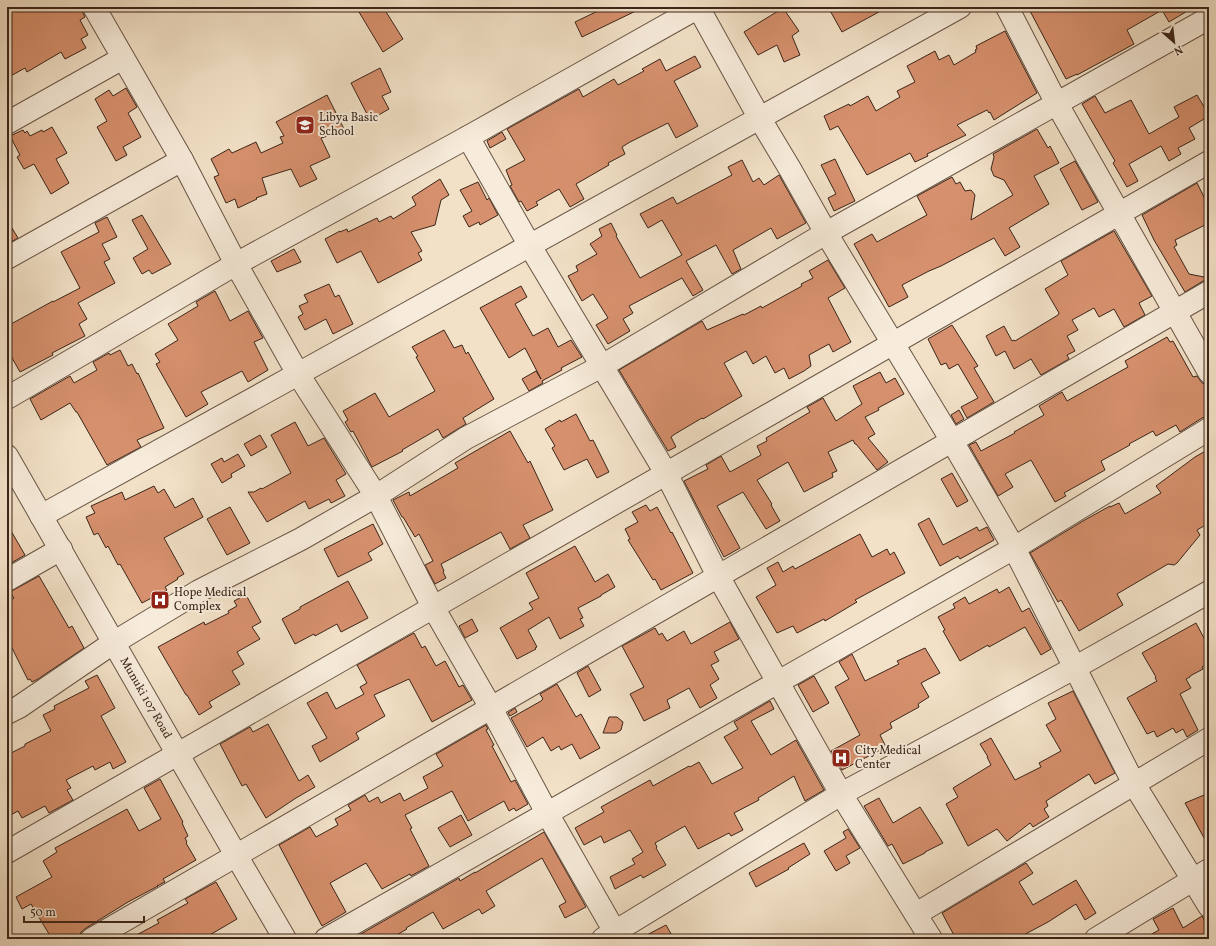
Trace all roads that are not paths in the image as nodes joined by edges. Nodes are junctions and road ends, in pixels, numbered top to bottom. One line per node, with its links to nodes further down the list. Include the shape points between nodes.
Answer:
1 (94, 7): 6 (street)
2 (698, 7): 8 (street); 10 (street)
3 (960, 7): 8 (street)
4 (1007, 7): 7 (street)
5 (1209, 18): 7 (street)
6 (123, 58): 9 (street); 11 (street)
7 (1057, 104): 13 (street); 14 (street)
8 (760, 119): 14 (street); 15 (street)
9 (7, 123)
10 (468, 137): 15 (street); 17 (street)
11 (182, 160): 16 (street); 17 (street)
12 (1209, 162): 13 (street)
13 (1119, 214): 19 (street); 20 (street)
14 (826, 233): 20 (street); 21 (street)
15 (530, 246): 21 (street); 23 (street)
16 (7, 258)
17 (236, 264): 23 (street); 24 (street)
18 (1209, 292): 19 (street)
19 (1175, 312): 22 (street); 26 (street)
20 (893, 343): 26 (street); 28 (street)
21 (602, 366): 28 (street); 29 (street, via 466,438)
22 (1209, 372)
23 (298, 374): 29 (street); 30 (street)
24 (7, 398)
25 (1209, 429): 31 (street)
26 (952, 441): 31 (street); 33 (street)
27 (7, 456): 30 (street, Munuki 107 Road)
28 (666, 473): 33 (street); 36 (street)
29 (376, 496): 36 (street); 37 (street, via 301,539 199,591)
30 (41, 516): 32 (street, Munuki 107 Road)
31 (1014, 548): 38 (street); 39 (street)
32 (61, 549): 34 (street); 37 (street, Munuki 107 Road)
33 (718, 576): 39 (street); 40 (street)
34 (7, 580)
35 (1209, 592): 38 (street)
36 (433, 607): 40 (street); 43 (street)
37 (113, 643): 41 (street); 43 (street, Munuki 107 Road)
38 (1076, 667): 44 (street); 45 (street)
39 (778, 682): 45 (street); 46 (street)
40 (491, 708): 46 (street); 48 (street)
41 (7, 713)
42 (1209, 739): 44 (street)
43 (178, 754): 47 (street); 48 (street, Munuki 107 Road)
44 (1134, 784): 49 (street); 51 (street)
45 (841, 794): 51 (street); 52 (street)
46 (547, 813): 52 (street); 55 (street)
47 (7, 852)
48 (236, 856): 53 (street); 54 (street, Munuki 107 Road)
49 (1201, 875): 50 (street); 57 (street)
50 (1209, 906)
51 (916, 914): 56 (street)
52 (612, 937)
53 (92, 939)
54 (285, 939)
55 (326, 939)
56 (931, 939)
57 (1096, 939)

